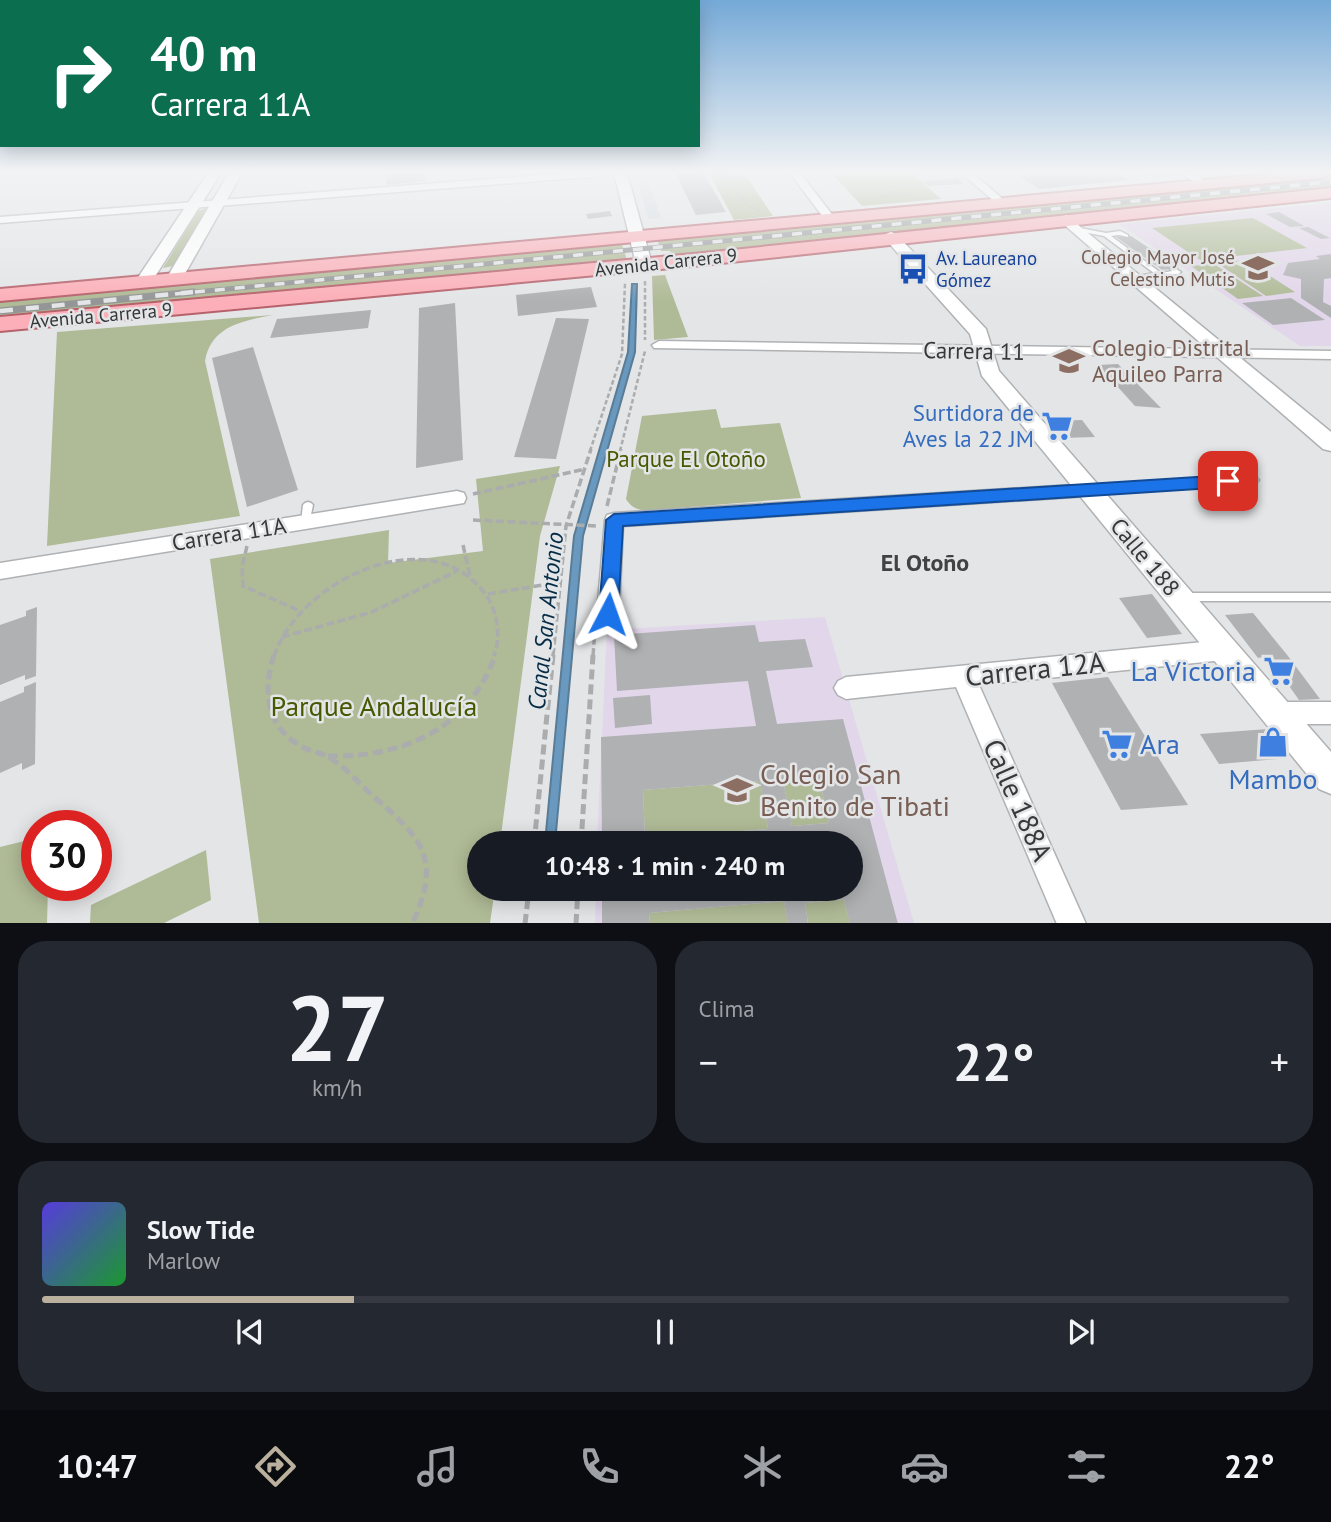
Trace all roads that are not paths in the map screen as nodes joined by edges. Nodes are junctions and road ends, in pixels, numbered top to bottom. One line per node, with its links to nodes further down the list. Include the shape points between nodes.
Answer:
1 (51, 216): 9 (street)
2 (186, 216): 22 (street)
3 (210, 216): 21 (street)
4 (632, 216): 11 (street)
5 (828, 216): 8 (street)
6 (867, 216): 8 (main road, Avenida Carrera 9)
7 (1145, 216): 10 (main road, Avenida Carrera 9)
8 (830, 219): 11 (main road, Avenida Carrera 9)
9 (0, 220)
10 (1073, 225): 12 (lane); 14 (main road, Avenida Carrera 9); 16 (street)
11 (637, 235): 18 (street); 21 (main road, Avenida Carrera 9)
12 (1106, 235): 13 (lane); 15 (lane)
13 (1126, 236)
14 (891, 237): 18 (main road, Avenida Carrera 9); 26 (street, Calle 188, via 971,323)
15 (1132, 254): 16 (lane); 19 (lane)
16 (1111, 257): 20 (street)
17 (1173, 269): 19 (lane, via 1178,272)
18 (645, 270): 24 (main road, Avenida Carrera 9)
19 (1159, 274): 20 (lane)
20 (1136, 278): 27 (street)
21 (174, 279): 22 (main road, Avenida Carrera 9)
22 (143, 282): 23 (main road, Avenida Carrera 9)
23 (0, 295)
24 (0, 324)
25 (659, 345): 26 (street, Carrera 11)
26 (984, 351): 27 (street, Carrera 11); 31 (street, Calle 188, via 989,372)
27 (1229, 355): 28 (street, Carrera 11); 29 (street)
28 (1331, 355)
29 (1331, 444)
30 (1255, 480): 31 (lane)
31 (1089, 489): 34 (street, Calle 188); 36 (street, via 607,520)
32 (457, 498): 33 (street, Carrera 11A, via 307,514 251,531)
33 (0, 570)
34 (1180, 597): 35 (lane); 37 (street, Calle 188)
35 (1331, 597)
36 (602, 619)
37 (1224, 650): 38 (street, Carrera 12A); 40 (street, Calle 188)
38 (963, 676): 39 (street, Carrera 12A); 43 (street, Calle 188A)
39 (846, 688)
40 (1277, 713): 41 (street); 42 (street, Calle 188)
41 (1331, 713)
42 (1331, 777)
43 (1072, 923)

